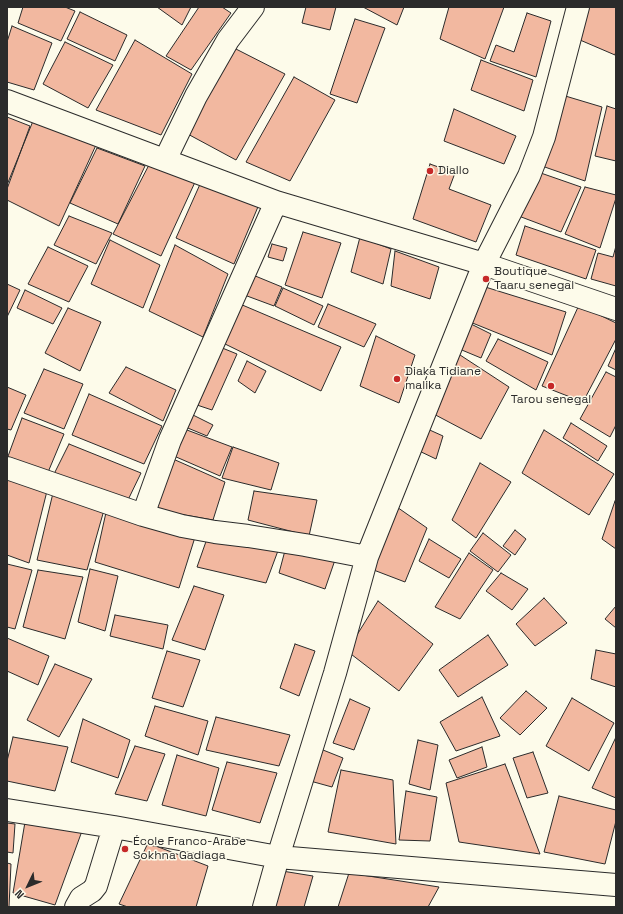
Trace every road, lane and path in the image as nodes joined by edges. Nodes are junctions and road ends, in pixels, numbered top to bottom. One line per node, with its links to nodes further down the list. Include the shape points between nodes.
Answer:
1 (253, 7): 4 (street, via 228,40 196,96)
2 (578, 7): 6 (street, via 544,137 529,176)
3 (7, 101): 4 (street)
4 (165, 160): 5 (street)
5 (276, 202): 6 (street); 9 (street, via 170,440)
6 (484, 264): 7 (street); 10 (street)
7 (616, 309)
8 (7, 468): 9 (street)
9 (143, 515): 10 (street, via 182,526)
10 (366, 557): 13 (street, via 335,673)
11 (7, 810): 12 (street)
12 (114, 827): 13 (street); 15 (street, via 96,886 81,898)
13 (278, 857): 14 (street); 16 (street)
14 (616, 885)
15 (76, 907)
16 (264, 907)

